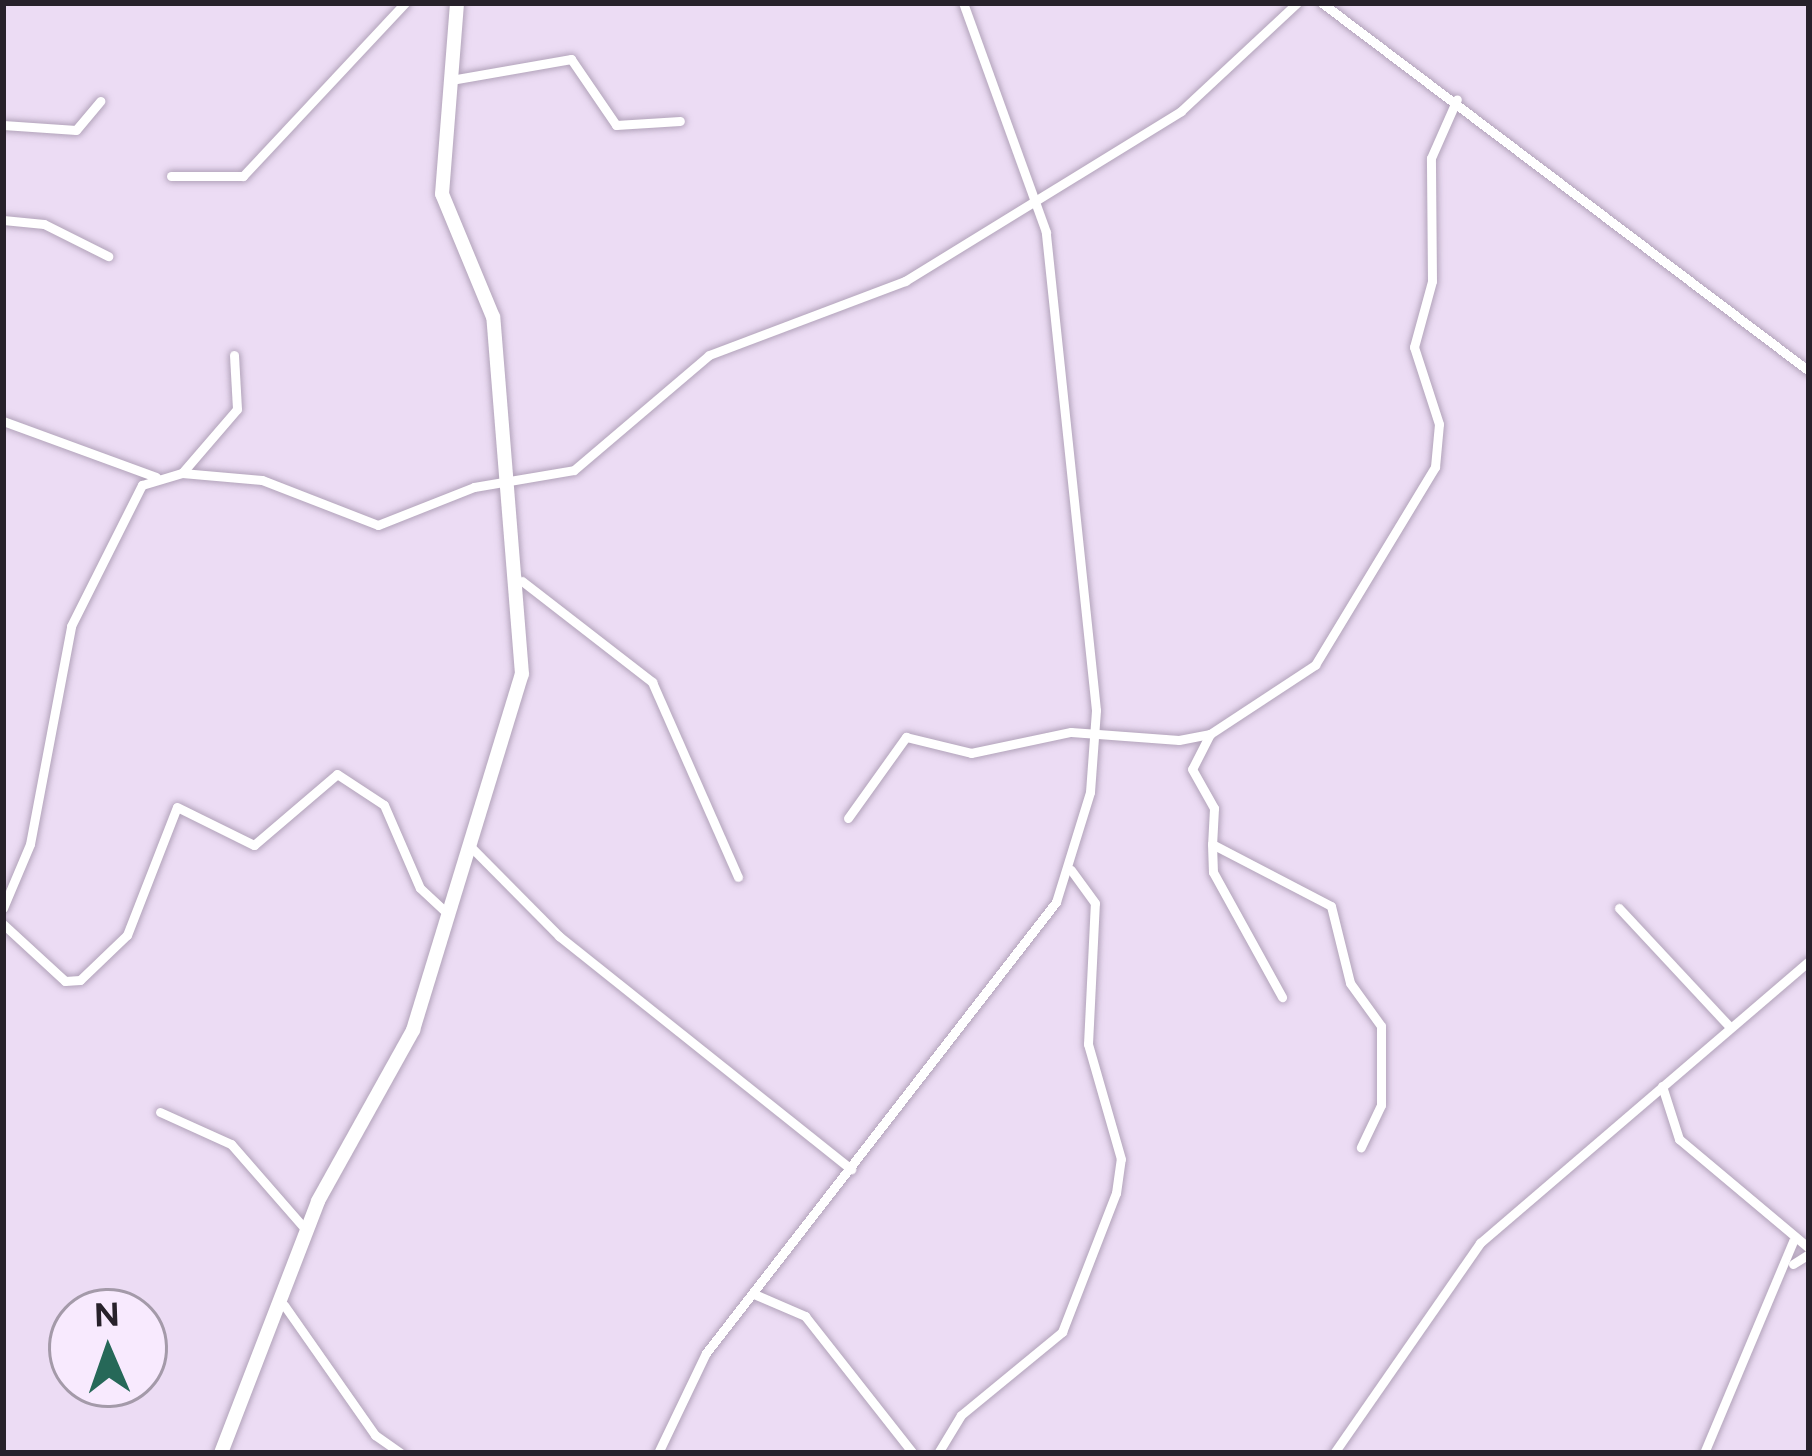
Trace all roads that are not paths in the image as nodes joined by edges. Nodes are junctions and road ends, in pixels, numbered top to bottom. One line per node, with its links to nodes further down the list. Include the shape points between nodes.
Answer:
1 (406, 3): 12 (street, via 243,176)
2 (445, 3): 6 (street)
3 (964, 3): 13 (street)
4 (1298, 3): 13 (street, via 1215,88)
5 (1322, 3): 8 (street)
6 (457, 4): 7 (main road)
7 (446, 81): 10 (street, via 571,59 616,125); 21 (main road, via 442,194 494,317)
8 (1457, 98): 17 (street); 23 (street, via 1431,158 1432,281 1414,347 1439,424 1435,467 1315,665)
9 (100, 100): 11 (street, via 76,130)
10 (680, 121)
11 (3, 125)
12 (171, 176)
13 (1036, 195): 21 (street, via 872,298 709,355 574,470); 24 (street)
14 (3, 220): 15 (street, via 44,224)
15 (108, 256)
16 (234, 355): 19 (street, via 237,409)
17 (1809, 371)
18 (3, 421): 20 (street)
19 (182, 473): 20 (street); 21 (street, via 317,494 378,525 475,487)
20 (156, 477): 30 (street, via 107,536 71,626 30,844)
21 (513, 485): 22 (main road)
22 (522, 581): 27 (main road, via 521,674); 29 (street, via 652,682)
23 (1210, 734): 24 (street); 26 (street, via 1192,769 1214,808)
24 (1098, 736): 25 (street, via 1039,735 971,753 907,737); 28 (street)
25 (848, 818)
26 (1212, 844): 35 (street, via 1214,872); 39 (street, via 1322,899 1338,919 1350,983 1381,1026 1381,1105)
27 (472, 848): 32 (main road); 40 (street, via 559,936)
28 (1071, 870): 40 (street, via 1016,963); 51 (street, via 1095,903 1088,1044 1120,1159 1116,1193 1062,1332 962,1415)
29 (738, 877)
30 (3, 908)
31 (1619, 908): 36 (street)
32 (449, 915): 33 (street, via 420,888 384,805 337,774 254,845 177,807 127,935 80,980 64,981); 41 (main road, via 403,1054)
33 (3, 924)
34 (1809, 961): 36 (street)
35 (1282, 997)
36 (1728, 1025): 37 (street)
37 (1662, 1086): 42 (street, via 1679,1139); 52 (street, via 1459,1265)
38 (160, 1112): 41 (street, via 231,1144)
39 (1360, 1147)
40 (851, 1169): 45 (street)
41 (306, 1230): 46 (main road)
42 (1793, 1241): 43 (street); 44 (street)
43 (1809, 1251): 44 (street)
44 (1792, 1264): 53 (street, via 1712,1414)
45 (754, 1294): 49 (street, via 683,1390); 50 (street, via 805,1316)
46 (284, 1305): 47 (main road); 48 (street, via 375,1435)
47 (221, 1453)
48 (401, 1453)
49 (658, 1453)
50 (913, 1453)
51 (938, 1453)
52 (1334, 1453)
53 (1704, 1453)

